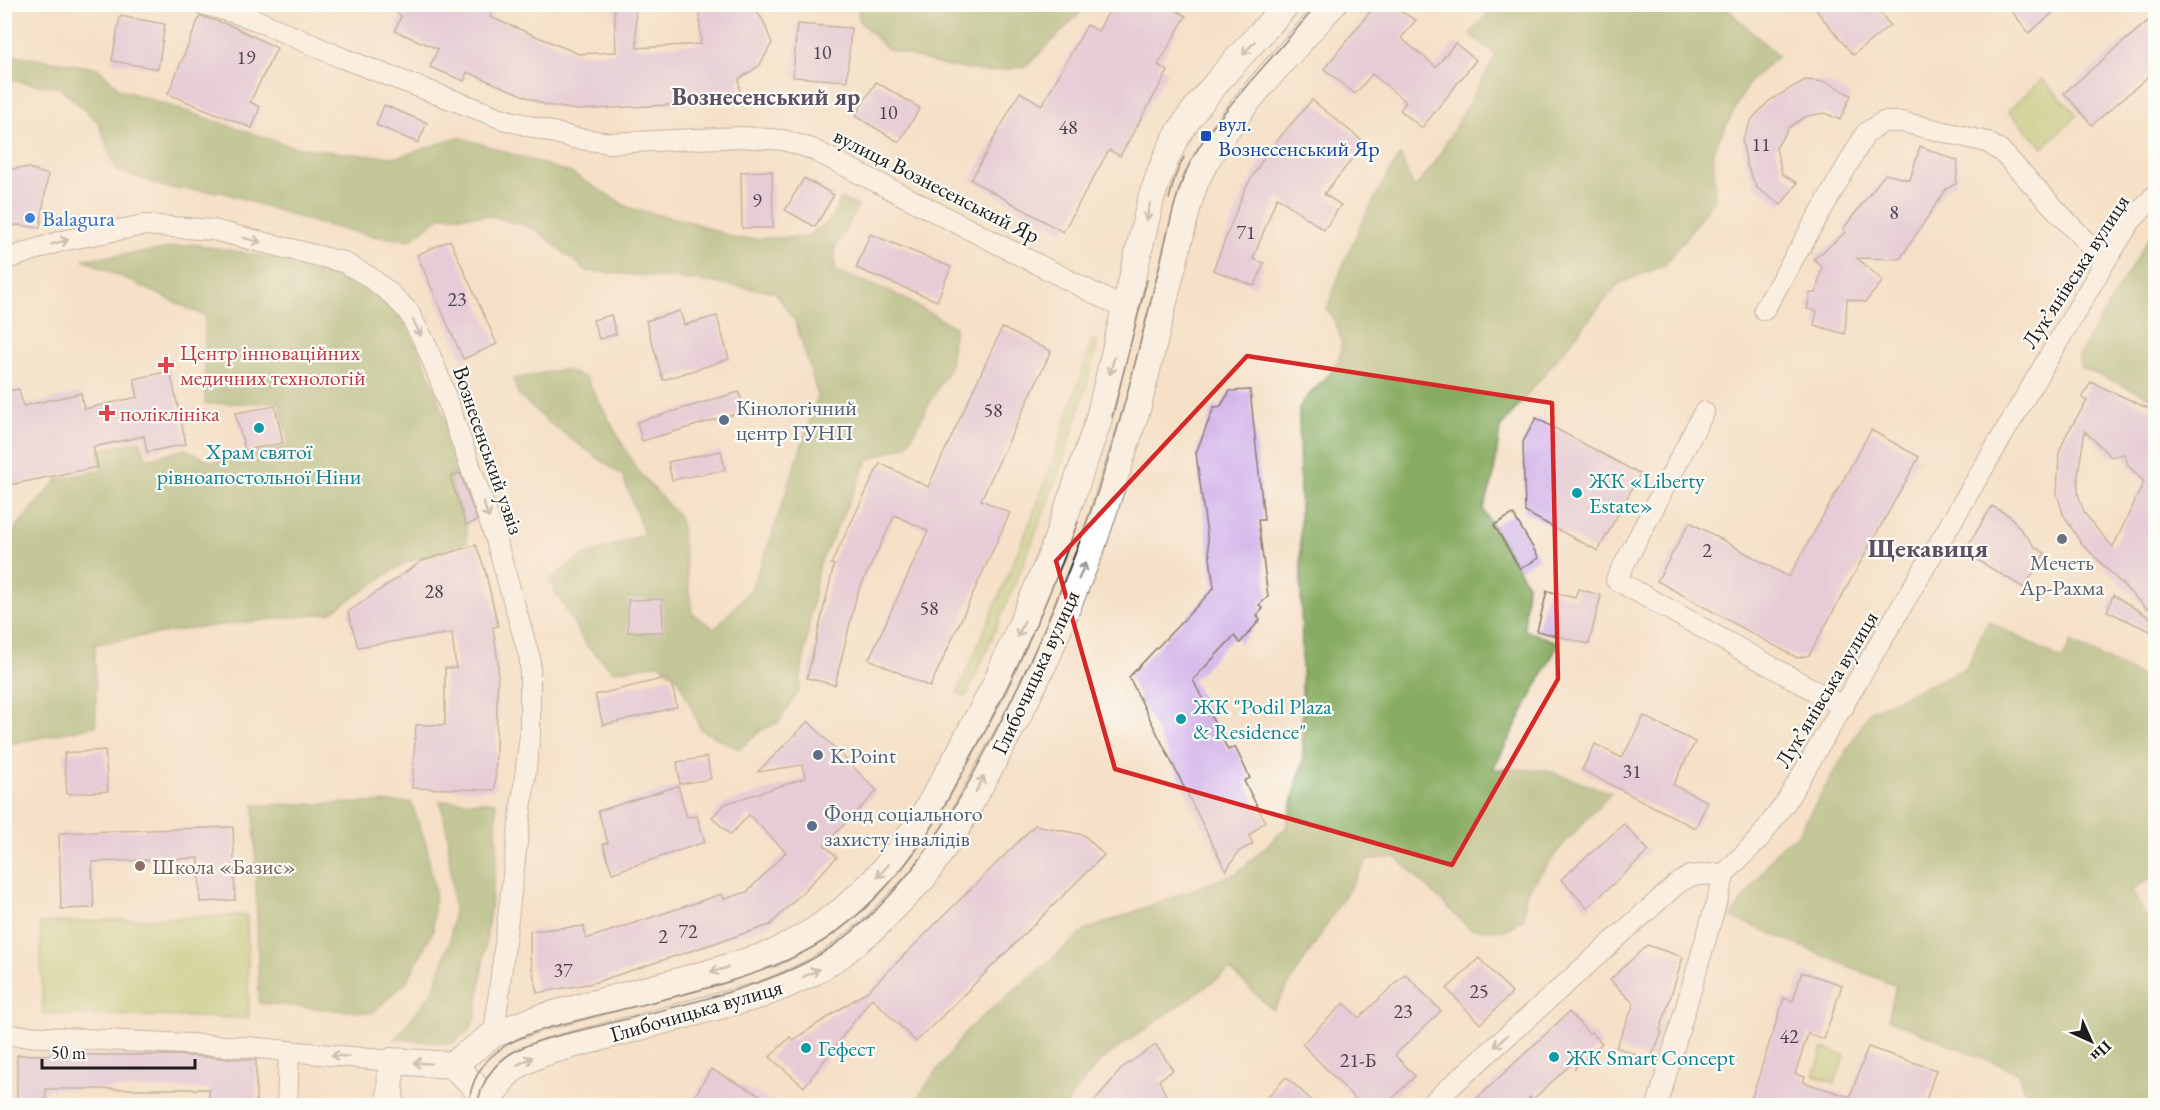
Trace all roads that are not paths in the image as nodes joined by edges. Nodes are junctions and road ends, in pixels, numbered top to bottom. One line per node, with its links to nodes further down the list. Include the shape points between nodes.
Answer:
1 (202, 4): 7 (street, вулиця Вознесенський Яр, via 256,20 342,58 502,119 574,138 610,143 741,137 783,140 812,149)
2 (1287, 4): 7 (main road, Глибочицька вулиця, one-way to 7, via 1206,96 1180,132 1151,199)
3 (1333, 4): 19 (main road, Глибочицька вулиця, one-way to 3, via 499,1083 521,1062 761,994 814,972 874,928 923,878 957,828 1017,718 1093,544 1138,406 1198,176 1237,115)
4 (2156, 194): 6 (street, Лукʼянівська вулиця, via 2131,221)
5 (4, 260): 12 (street, Вознесенський узвіз, one-way to 12, via 61,241 144,225 213,230 343,262 368,276 408,311 440,380 496,540 530,659 530,735)
6 (2105, 262): 8 (street, via 2002,152 1987,142 1902,122 1882,122 1866,133); 10 (street, Лукʼянівська вулиця)
7 (1125, 309): 12 (main road, Глибочицька вулиця, one-way to 12, via 1098,422 1024,623 957,757 919,823 892,860 844,909 774,953)
8 (1764, 310)
9 (1704, 412): 10 (street, via 1616,580)
10 (1844, 707): 11 (street, Лукʼянівська вулиця, via 1786,802 1758,840)
11 (1725, 873): 20 (street, one-way to 20, via 1690,876 1677,884); 21 (street)
12 (494, 1034): 16 (main road, Глибочицька вулиця)
13 (4, 1035): 14 (street)
14 (289, 1052): 15 (street, one-way to 14); 17 (street)
15 (391, 1061): 16 (main road, one-way to 15); 18 (main road)
16 (453, 1065): 19 (main road)
17 (287, 1106)
18 (390, 1106)
19 (489, 1106)
20 (1429, 1106)
21 (1657, 1106)

